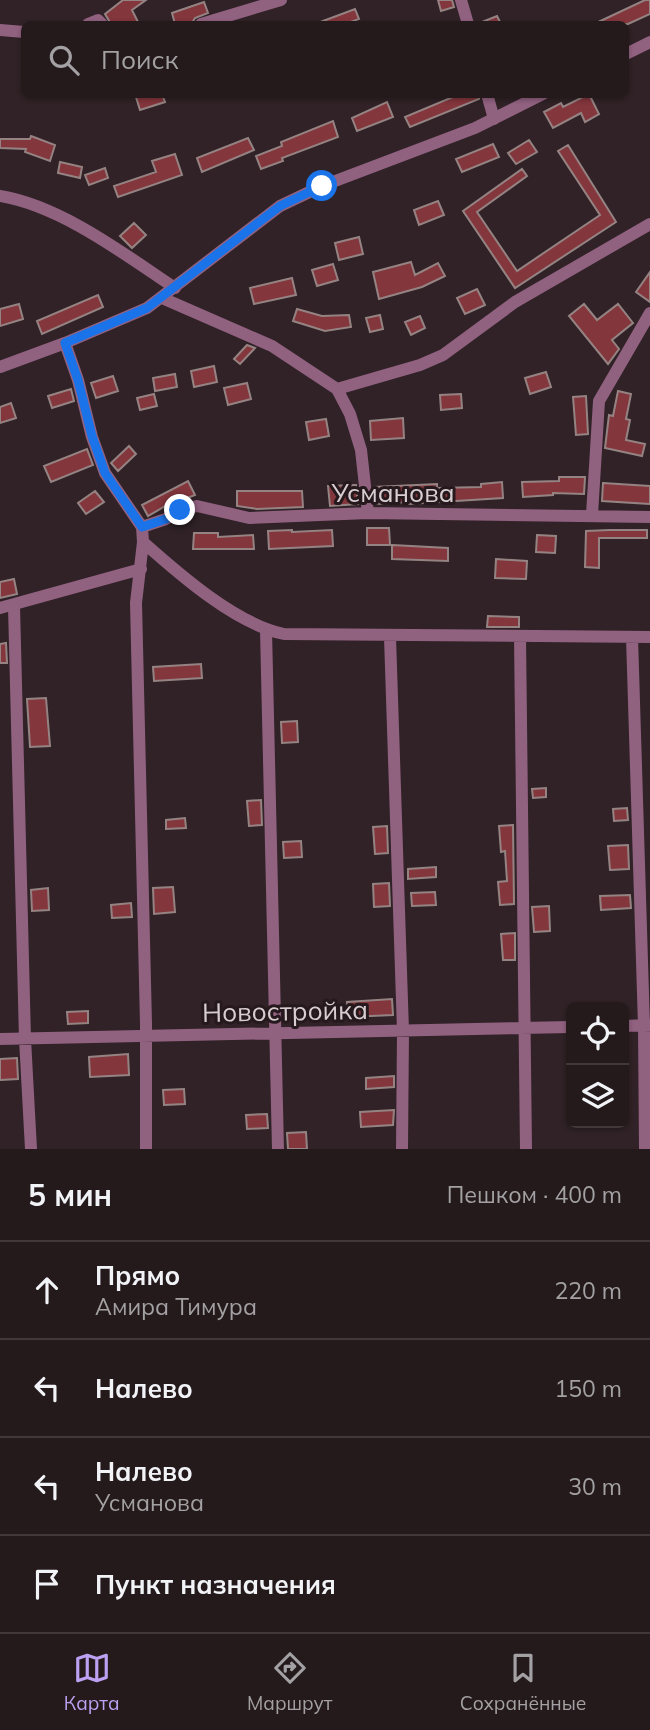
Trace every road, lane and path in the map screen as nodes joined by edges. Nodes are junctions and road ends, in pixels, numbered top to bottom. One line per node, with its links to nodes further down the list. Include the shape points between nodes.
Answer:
1 (281, 0): 3 (street)
2 (461, 0): 4 (street)
3 (211, 21)
4 (467, 21)
5 (0, 30): 6 (street)
6 (21, 32)
7 (650, 42): 8 (street)
8 (629, 52)
9 (488, 98): 11 (street)
10 (535, 98): 11 (street)
11 (494, 118): 14 (street, via 280,206)
12 (0, 196): 14 (street, via 19,199 90,232)
13 (650, 224): 19 (street, via 515,302 443,355)
14 (174, 288): 15 (street)
15 (162, 298): 17 (street); 19 (street, via 272,346)
16 (650, 313): 21 (street, via 598,401)
17 (65, 343): 18 (street); 23 (street, via 105,473)
18 (0, 366)
19 (337, 389): 20 (street, via 361,450)
20 (368, 513): 21 (street, Усманова); 23 (street, Усманова, via 248,518 197,506)
21 (592, 515): 22 (street, Усманова)
22 (650, 517)
23 (142, 527): 24 (street)
24 (143, 542): 25 (street); 28 (street, via 195,587)
25 (141, 569): 26 (street); 39 (street, via 136,603)
26 (14, 606): 27 (street); 41 (street)
27 (0, 608)
28 (266, 630): 30 (street, via 284,635); 38 (street)
29 (520, 636): 30 (street); 31 (street); 36 (street)
30 (390, 637): 37 (street)
31 (632, 637): 32 (street); 34 (street)
32 (650, 637)
33 (629, 1026): 34 (street)
34 (647, 1026): 47 (street)
35 (566, 1027): 36 (street, Новостройка)
36 (525, 1028): 37 (street, Новостройка); 46 (street)
37 (404, 1031): 38 (street, Новостройка); 45 (street)
38 (276, 1034): 39 (street, Новостройка); 44 (street)
39 (146, 1036): 41 (street, Новостройка); 43 (street)
40 (0, 1039): 41 (street, Новостройка)
41 (25, 1039): 42 (street)
42 (31, 1149)
43 (146, 1149)
44 (278, 1149)
45 (402, 1149)
46 (526, 1149)
47 (645, 1149)

